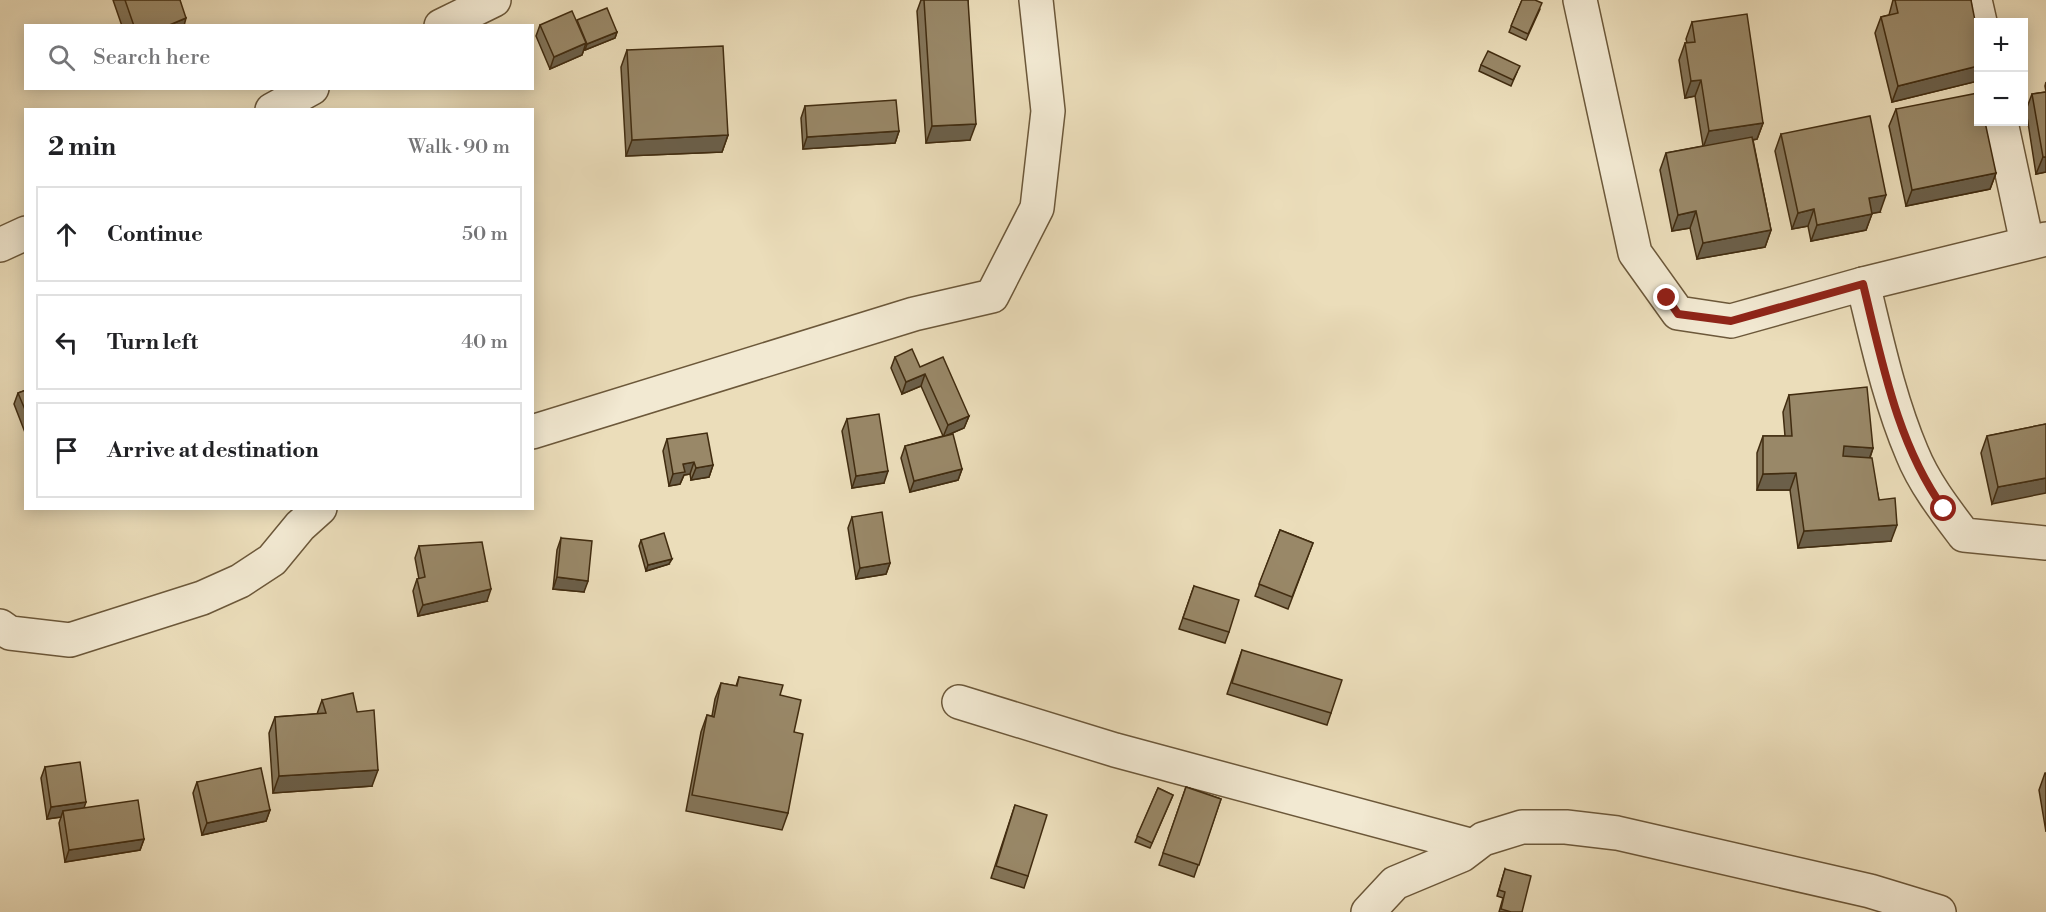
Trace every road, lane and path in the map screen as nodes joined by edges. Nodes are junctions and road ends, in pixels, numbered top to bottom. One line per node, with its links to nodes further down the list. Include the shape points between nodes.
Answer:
1 (494, 0): 6 (street)
2 (1036, 0): 14 (street, via 1048,111 1037,208 992,296 914,314)
3 (1580, 0): 13 (street, via 1635,253 1678,314 1731,321)
4 (1975, 0): 5 (street)
5 (1979, 18)
6 (445, 24)
7 (308, 90): 8 (street)
8 (276, 108)
9 (2002, 126): 11 (street)
10 (24, 234): 12 (street)
11 (2037, 241): 13 (street)
12 (0, 245)
13 (1863, 284): 16 (street, via 1888,385 1912,455 1935,496 1964,535)
14 (534, 431)
15 (318, 510): 17 (street, via 272,560 240,581 202,598 70,640 10,633)
16 (2046, 543)
17 (0, 626)
18 (959, 702): 19 (street, via 1115,750)
19 (1473, 846): 20 (street, via 1395,883); 21 (street, via 1522,827 1617,833 1869,891)
20 (1368, 912)
21 (1940, 912)

